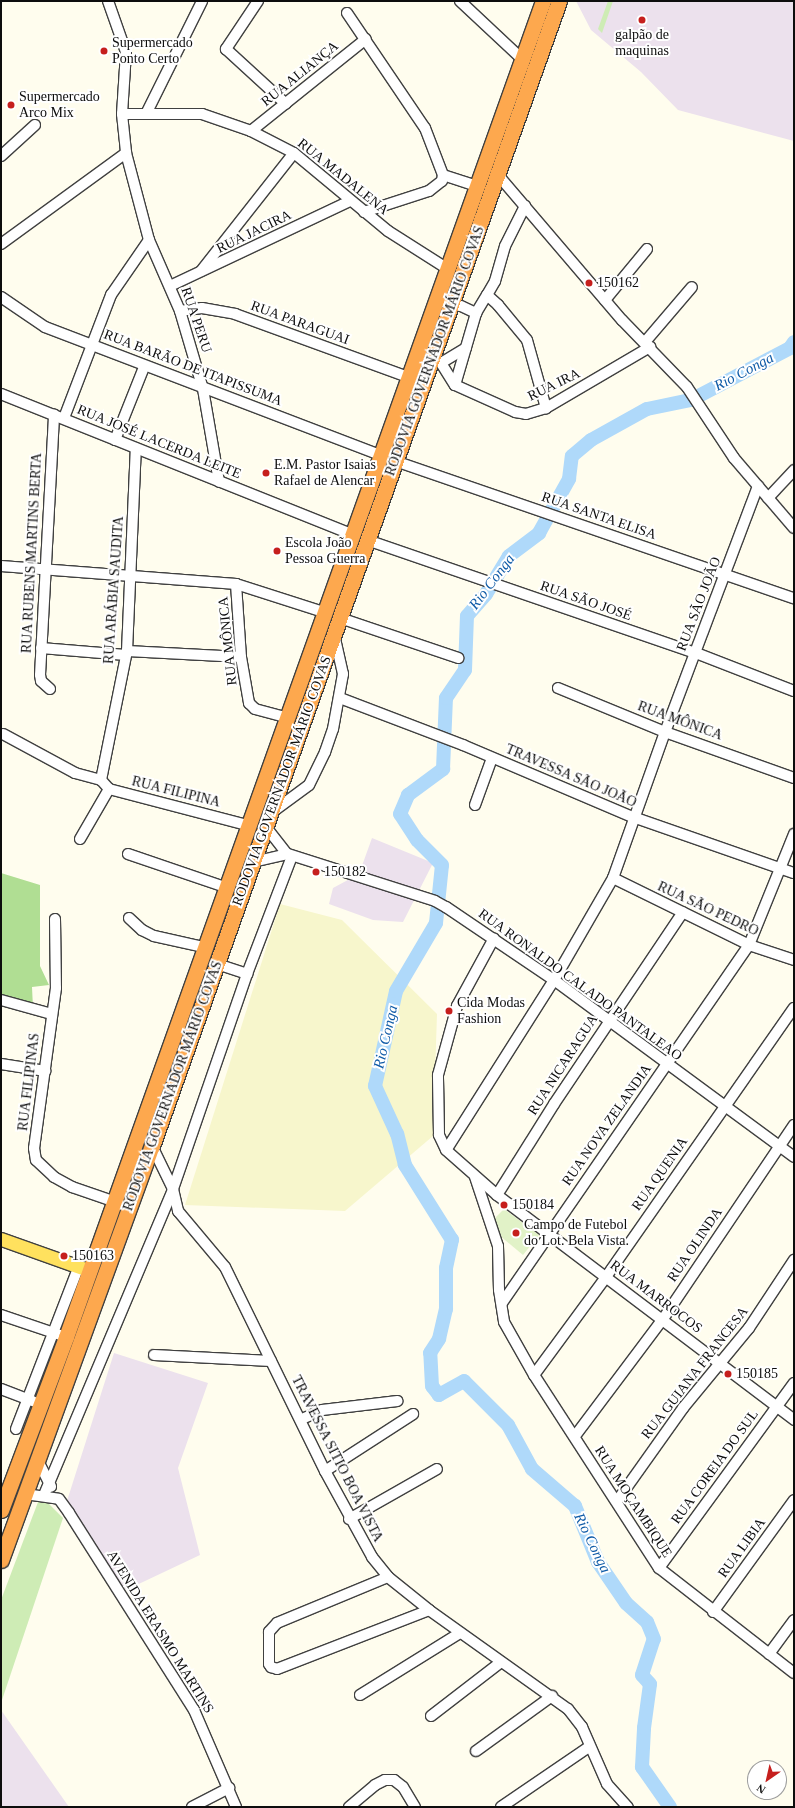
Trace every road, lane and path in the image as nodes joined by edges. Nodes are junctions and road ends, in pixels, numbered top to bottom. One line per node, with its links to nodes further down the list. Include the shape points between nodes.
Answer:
1 (108, 1): 12 (street, RUA PERU, via 126,52)
2 (202, 1): 11 (street)
3 (258, 1): 10 (street, via 226,49)
4 (460, 1): 9 (street)
5 (543, 1): 9 (highway, RODOVIA GOVERNADOR MÁRIO COVAS)
6 (560, 1): 19 (highway, RODOVIA GOVERNADOR MÁRIO COVAS)
7 (347, 13): 8 (street)
8 (366, 39): 10 (street, RUA ALIANÇA); 18 (street, via 425,128)
9 (522, 59): 20 (highway, RODOVIA GOVERNADOR MÁRIO COVAS)
10 (286, 104): 14 (street, RUA ALIANÇA)
11 (147, 112): 12 (street, RUA MADALENA); 14 (street, RUA MADALENA, via 202,114)
12 (122, 114): 15 (street, RUA PERU)
13 (35, 125): 17 (street)
14 (251, 131): 16 (street, RUA MADALENA)
15 (126, 153): 24 (street, RUA PERU); 25 (street)
16 (294, 153): 21 (street, RUA MADALENA); 28 (street)
17 (1, 156)
18 (443, 175): 20 (street); 23 (street, via 442,181 429,190)
19 (498, 175): 22 (street); 35 (highway, RODOVIA GOVERNADOR MÁRIO COVAS)
20 (477, 186): 27 (highway, RODOVIA GOVERNADOR MÁRIO COVAS)
21 (350, 201): 23 (street, RUA MADALENA); 28 (street, RUA JACIRA)
22 (525, 206): 31 (street, via 505,246 495,281); 33 (street)
23 (364, 212): 27 (street, RUA MADALENA, via 388,231)
24 (149, 240): 29 (street, RUA PERU); 38 (street, via 111,295)
25 (1, 244)
26 (647, 249): 33 (street)
27 (446, 268): 34 (highway, RODOVIA GOVERNADOR MÁRIO COVAS)
28 (198, 274): 29 (street, RUA JACIRA)
29 (170, 286): 36 (street, RUA PERU)
30 (692, 287): 39 (street, RUA IRA)
31 (488, 295): 37 (street); 47 (street, via 527,340)
32 (1, 297): 38 (street, RUA BARÃO DE ITAPISSUMA, via 45,327)
33 (605, 300): 39 (street)
34 (435, 301): 35 (street); 43 (highway, RODOVIA GOVERNADOR MÁRIO COVAS)
35 (452, 306): 37 (street, via 461,306); 41 (highway, RODOVIA GOVERNADOR MÁRIO COVAS)
36 (180, 311): 43 (street, RUA PARAGUAI, via 202,308 235,314); 45 (street, RUA PERU)
37 (476, 313): 40 (street)
38 (93, 344): 42 (street, RUA BARÃO DE ITAPISSUMA); 49 (street)
39 (647, 345): 47 (street, RUA IRA); 56 (street, via 687,387 734,458)
40 (466, 348): 41 (street); 44 (street)
41 (436, 361): 44 (street); 53 (highway, RODOVIA GOVERNADOR MÁRIO COVAS)
42 (144, 366): 45 (street, RUA BARÃO DE ITAPISSUMA); 50 (street)
43 (408, 377): 52 (highway, RODOVIA GOVERNADOR MÁRIO COVAS)
44 (455, 385): 47 (street, RUA IRA, via 515,412 526,414)
45 (203, 389): 52 (street, RUA BARÃO DE ITAPISSUMA); 55 (street, RUA PERU)
46 (1, 394): 48 (street, RUA JOSÉ LACERDA LEITE)
47 (546, 408)
48 (54, 414): 49 (street, RUA JOSÉ LACERDA LEITE); 62 (street, RUA RUBENS MARTINS BERTA)
49 (64, 418): 50 (street, RUA JOSÉ LACERDA LEITE)
50 (115, 440): 51 (street, RUA JOSÉ LACERDA LEITE)
51 (136, 448): 55 (street, RUA JOSÉ LACERDA LEITE); 63 (street, RUA ARÁBIA SAUDITA)
52 (380, 455): 59 (highway, RODOVIA GOVERNADOR MÁRIO COVAS)
53 (395, 461): 60 (highway, RODOVIA GOVERNADOR MÁRIO COVAS); 64 (street, RUA SANTA ELISA)
54 (794, 470): 57 (street)
55 (219, 482): 59 (street, RUA JOSÉ LACERDA LEITE)
56 (758, 486): 57 (street); 64 (street, RUA SÃO JOÃO)
57 (768, 498): 58 (street)
58 (794, 528)
59 (351, 534): 67 (highway, RODOVIA GOVERNADOR MÁRIO COVAS)
60 (367, 540): 68 (highway, RODOVIA GOVERNADOR MÁRIO COVAS); 72 (street, RUA SÃO JOSÉ)
61 (1, 566): 62 (street)
62 (45, 568): 63 (street); 70 (street, RUA RUBENS MARTINS BERTA)
63 (130, 574): 65 (street); 71 (street, RUA ARÁBIA SAUDITA)
64 (726, 574): 66 (street, RUA SANTA ELISA); 72 (street, RUA SÃO JOÃO)
65 (236, 584): 67 (street); 73 (street, RUA MÔNICA)
66 (794, 598)
67 (323, 612): 79 (highway, RODOVIA GOVERNADOR MÁRIO COVAS)
68 (340, 618): 69 (highway, RODOVIA GOVERNADOR MÁRIO COVAS); 74 (street)
69 (334, 634): 78 (street, via 343,674); 88 (highway, RODOVIA GOVERNADOR MÁRIO COVAS)
70 (41, 648): 71 (street); 75 (street, RUA RUBENS MARTINS BERTA, via 41,681)
71 (126, 653): 73 (street); 84 (street, RUA ARÁBIA SAUDITA)
72 (696, 653): 77 (street, RUA SÃO JOSÉ); 80 (street, RUA SÃO JOÃO)
73 (240, 657): 79 (street, RUA MÔNICA, via 251,706)
74 (458, 658)
75 (50, 688)
76 (558, 688): 80 (street, RUA MÔNICA)
77 (794, 691)
78 (340, 698): 82 (street, TRAVESSA SÃO JOÃO); 88 (street, via 332,729 314,777 301,793)
79 (285, 717): 89 (highway, RODOVIA GOVERNADOR MÁRIO COVAS)
80 (664, 732): 83 (street, RUA MÔNICA); 87 (street)
81 (3, 734): 84 (street, via 75,773)
82 (492, 758): 86 (street); 87 (street, TRAVESSA SÃO JOÃO)
83 (794, 778)
84 (102, 780): 85 (street, RUA FILIPINA)
85 (109, 789): 89 (street, RUA FILIPINA); 91 (street)
86 (475, 805)
87 (633, 817): 95 (street, TRAVESSA SÃO JOÃO); 97 (street)
88 (269, 820): 93 (street); 94 (highway, RODOVIA GOVERNADOR MÁRIO COVAS)
89 (247, 825): 98 (highway, RODOVIA GOVERNADOR MÁRIO COVAS)
90 (794, 834): 95 (street, RUA NOVA ZELANDIA)
91 (80, 839)
92 (128, 854): 98 (street)
93 (290, 855): 94 (street); 102 (street, RUA RONALDO CALADO PANTALEAO, via 435,901); 107 (street)
94 (253, 862): 106 (highway, RODOVIA GOVERNADOR MÁRIO COVAS)
95 (782, 870): 96 (street, TRAVESSA SÃO JOÃO); 103 (street, RUA NOVA ZELANDIA)
96 (794, 873)
97 (613, 878): 99 (street, RUA SÃO PEDRO); 108 (street)
98 (225, 887): 104 (highway, RODOVIA GOVERNADOR MÁRIO COVAS)
99 (682, 912): 103 (street, RUA SÃO PEDRO); 112 (street, RUA NICARAGUA)
100 (129, 918): 104 (street, via 142,930 154,936)
101 (56, 919): 111 (street, RUA FILIPINAS, via 56,988)
102 (494, 938): 108 (street, RUA RONALDO CALADO PANTALEAO); 120 (street, RUA MARROCOS, via 457,1006 438,1075 439,1135)
103 (749, 944): 105 (street, RUA SÃO PEDRO); 114 (street, RUA NOVA ZELANDIA)
104 (204, 947): 125 (highway, RODOVIA GOVERNADOR MÁRIO COVAS)
105 (794, 960)
106 (217, 964): 107 (street); 118 (highway, RODOVIA GOVERNADOR MÁRIO COVAS)
107 (247, 974): 123 (street)
108 (554, 980): 112 (street, RUA RONALDO CALADO PANTALEAO); 120 (street)
109 (1, 1000): 111 (street)
110 (794, 1008): 116 (street, RUA QUENIA)
111 (52, 1014): 115 (street, RUA FILIPINAS)
112 (609, 1021): 114 (street, RUA RONALDO CALADO PANTALEAO); 124 (street, RUA NICARAGUA)
113 (1, 1064): 115 (street)
114 (667, 1064): 116 (street, RUA RONALDO CALADO PANTALEAO); 126 (street, RUA NOVA ZELANDIA)
115 (45, 1071): 125 (street, RUA FILIPINAS, via 34,1148 36,1160 54,1177 72,1187)
116 (724, 1107): 119 (street, RUA RONALDO CALADO PANTALEAO); 130 (street, RUA QUENIA)
117 (794, 1125): 119 (street, RUA OLINDA)
118 (152, 1146): 123 (street, TRAVESSA SITIO BOA VISTA); 149 (highway, RODOVIA GOVERNADOR MÁRIO COVAS)
119 (778, 1146): 121 (street, RUA RONALDO CALADO PANTALEAO); 133 (street, RUA OLINDA)
120 (446, 1150): 122 (street, RUA MARROCOS)
121 (794, 1157)
122 (475, 1176): 124 (street, RUA MARROCOS); 131 (street, RUA MOÇAMBIQUE, via 498,1246 499,1290)
123 (173, 1189): 136 (street, TRAVESSA SITIO BOA VISTA, via 182,1218 225,1267); 152 (street)
124 (497, 1195): 126 (street, RUA MARROCOS)
125 (112, 1201): 129 (highway, RODOVIA GOVERNADOR MÁRIO COVAS)
126 (548, 1233): 130 (street, RUA MARROCOS); 131 (street, RUA NOVA ZELANDIA)
127 (1, 1239): 129 (main road)
128 (794, 1260): 137 (street, RUA GUIANA FRANCESA, via 749,1328)
129 (83, 1268): 134 (highway, RODOVIA GOVERNADOR MÁRIO COVAS)
130 (606, 1277): 133 (street, RUA MARROCOS); 138 (street, RUA QUENIA)
131 (502, 1303): 138 (street, RUA MOÇAMBIQUE, via 504,1322)
132 (1, 1315): 134 (street)
133 (663, 1319): 137 (street, RUA MARROCOS); 148 (street, RUA OLINDA)
134 (60, 1335): 141 (highway, RODOVIA GOVERNADOR MÁRIO COVAS)
135 (154, 1355): 136 (street)
136 (271, 1361): 145 (street, TRAVESSA SITIO BOA VISTA)
137 (720, 1362): 143 (street, RUA MARROCOS); 157 (street, RUA GUIANA FRANCESA)
138 (534, 1375): 148 (street, RUA MOÇAMBIQUE)
139 (794, 1383): 143 (street, RUA COREIA DO SUL)
140 (1, 1389): 141 (street)
141 (34, 1401): 147 (street); 158 (highway, RODOVIA GOVERNADOR MÁRIO COVAS)
142 (397, 1401): 145 (street, via 322,1410)
143 (776, 1407): 146 (street, RUA MARROCOS); 161 (street, RUA COREIA DO SUL)
144 (413, 1414): 151 (street)
145 (302, 1419): 151 (street, TRAVESSA SITIO BOA VISTA)
146 (794, 1420)
147 (16, 1429)
148 (574, 1436): 157 (street, RUA MOÇAMBIQUE)
149 (37, 1459): 152 (street, AVENIDA ERASMO MARTINS); 153 (highway, RODOVIA GOVERNADOR MÁRIO COVAS)
150 (437, 1469): 159 (street)
151 (325, 1471): 159 (street, TRAVESSA SITIO BOA VISTA)
152 (49, 1484): 154 (street); 155 (street, AVENIDA ERASMO MARTINS)
153 (25, 1494): 154 (street); 160 (highway, RODOVIA GOVERNADOR MÁRIO COVAS)
154 (44, 1495): 155 (street)
155 (59, 1499): 175 (street, AVENIDA ERASMO MARTINS, via 194,1710)
156 (794, 1500): 164 (street, RUA LIBIA)
157 (617, 1501): 161 (street, RUA MOÇAMBIQUE)
158 (1, 1510)
159 (349, 1519): 162 (street, TRAVESSA SITIO BOA VISTA, via 372,1557)
160 (1, 1560)
161 (659, 1568): 164 (street, RUA MOÇAMBIQUE)
162 (388, 1577): 163 (street, TRAVESSA SITIO BOA VISTA); 163 (street, via 277,1624 269,1632 271,1668 277,1669)
163 (429, 1610): 166 (street, TRAVESSA SITIO BOA VISTA)
164 (713, 1612): 167 (street, RUA MOÇAMBIQUE)
165 (794, 1620): 167 (street)
166 (460, 1633): 168 (street, TRAVESSA SITIO BOA VISTA); 170 (street)
167 (769, 1654): 169 (street, RUA MOÇAMBIQUE)
168 (501, 1662): 171 (street, TRAVESSA SITIO BOA VISTA); 172 (street)
169 (794, 1673)
170 (360, 1695)
171 (552, 1696): 173 (street, TRAVESSA SITIO BOA VISTA, via 576,1718); 174 (street)
172 (431, 1716)
173 (589, 1747): 180 (street); 181 (street, TRAVESSA SITIO BOA VISTA, via 607,1784)
174 (476, 1751)
175 (229, 1788): 176 (street); 177 (street, AVENIDA ERASMO MARTINS)
176 (192, 1807)
177 (236, 1807)
178 (349, 1807): 179 (street, via 385,1780 394,1780 403,1787)
179 (415, 1807)
180 (501, 1807)
181 (628, 1807)

